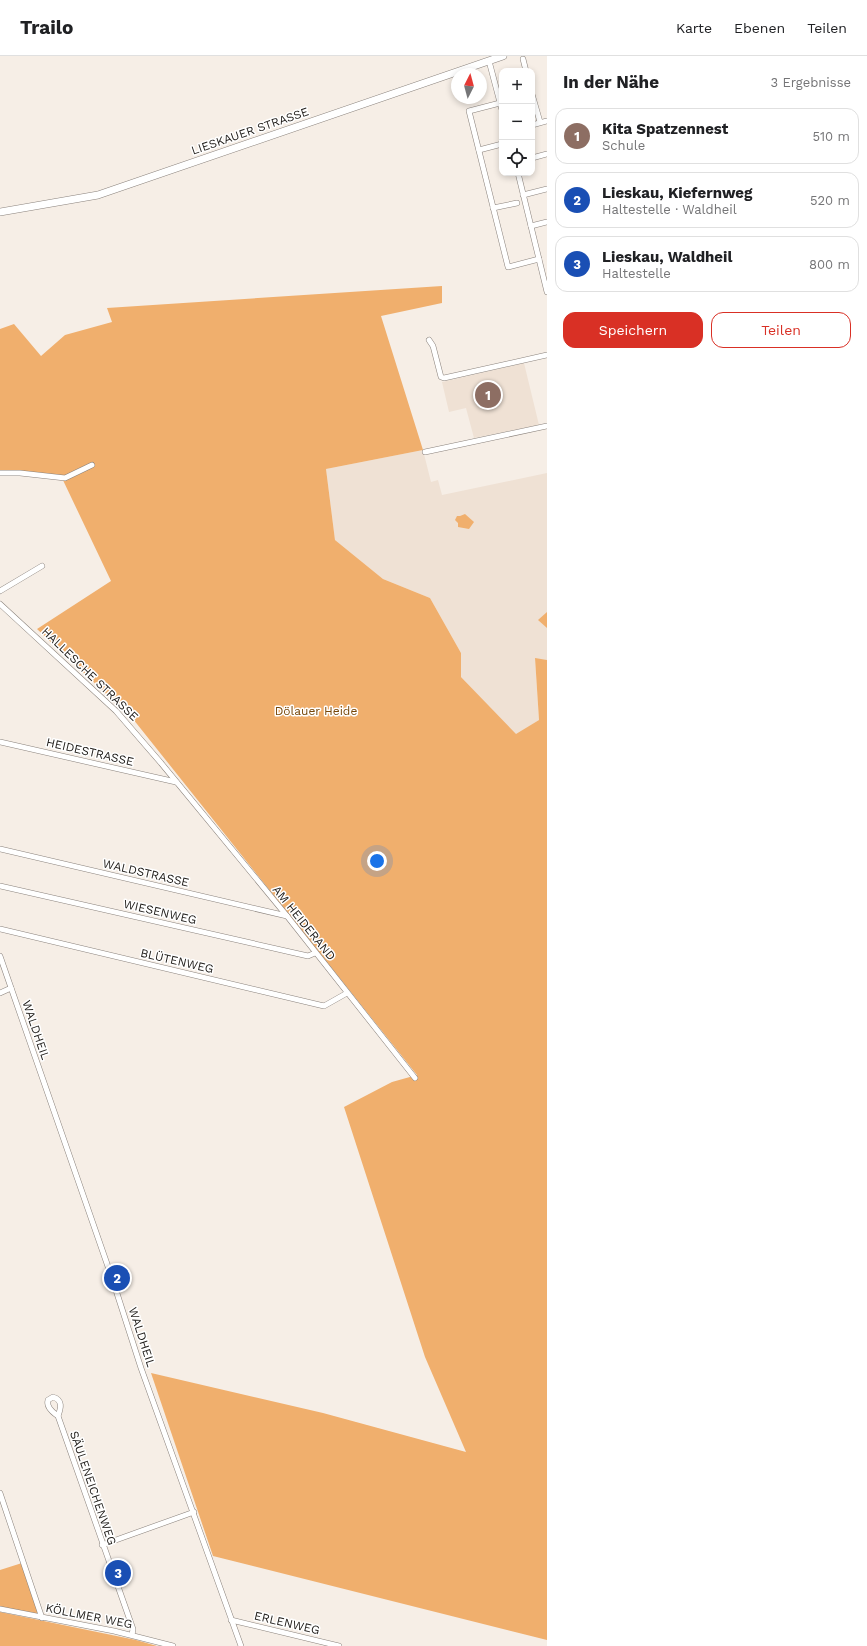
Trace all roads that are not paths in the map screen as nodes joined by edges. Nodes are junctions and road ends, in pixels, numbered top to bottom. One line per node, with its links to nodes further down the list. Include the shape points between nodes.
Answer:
1 (502, 56): 3 (street, LIESKAUER STRASSE)
2 (522, 59): 4 (street)
3 (489, 60): 5 (street); 20 (street, LIESKAUER STRASSE, via 98,195)
4 (525, 68)
5 (499, 99)
6 (499, 103): 12 (street, via 468,111)
7 (535, 104): 9 (street)
8 (547, 121): 9 (street)
9 (540, 122): 10 (street)
10 (535, 124)
11 (499, 145): 12 (street)
12 (479, 150): 19 (street)
13 (547, 154): 14 (street)
14 (535, 157)
15 (519, 176): 17 (street)
16 (547, 189): 17 (street)
17 (523, 195): 22 (street)
18 (518, 203): 19 (street)
19 (493, 208): 23 (street, via 508,267)
20 (0, 212)
21 (547, 222): 22 (street)
22 (531, 226): 23 (street)
23 (539, 259): 24 (street)
24 (547, 292)
25 (429, 340): 26 (street, via 444,378)
26 (547, 355)
27 (547, 426): 28 (street)
28 (425, 452)
29 (92, 465): 30 (street, via 65,478)
30 (0, 473)
31 (42, 566): 32 (street)
32 (0, 591)
33 (0, 604): 35 (street, HALLESCHE STRASSE, via 116,711)
34 (0, 742): 35 (street, HEIDESTRASSE)
35 (176, 782): 38 (street, AM HEIDERAND)
36 (0, 849): 38 (street, WALDSTRASSE)
37 (0, 886): 40 (street, WIESENWEG, via 308,956)
38 (287, 916): 40 (street, AM HEIDERAND)
39 (0, 929): 44 (street, BLÜTENWEG, via 324,1006)
40 (315, 953): 44 (street, AM HEIDERAND)
41 (0, 956): 42 (street, WALDHEIL)
42 (11, 988): 43 (street); 48 (street, WALDHEIL, via 141,1368)
43 (0, 993)
44 (347, 993): 45 (street, AM HEIDERAND)
45 (415, 1078)
46 (58, 1416): 49 (street, SÄULENEICHENWEG)
47 (0, 1493): 51 (street)
48 (194, 1512): 49 (street); 52 (street, WALDHEIL)
49 (102, 1545): 53 (street, SÄULENEICHENWEG, via 133,1629)
50 (0, 1609): 51 (street, KÖLLMER WEG)
51 (42, 1618): 53 (street, KÖLLMER WEG)
52 (231, 1620): 55 (street, WALDHEIL); 56 (street, ERLENWEG)
53 (132, 1635): 54 (street, KÖLLMER WEG)
54 (173, 1646)
55 (241, 1646)
56 (339, 1646)

